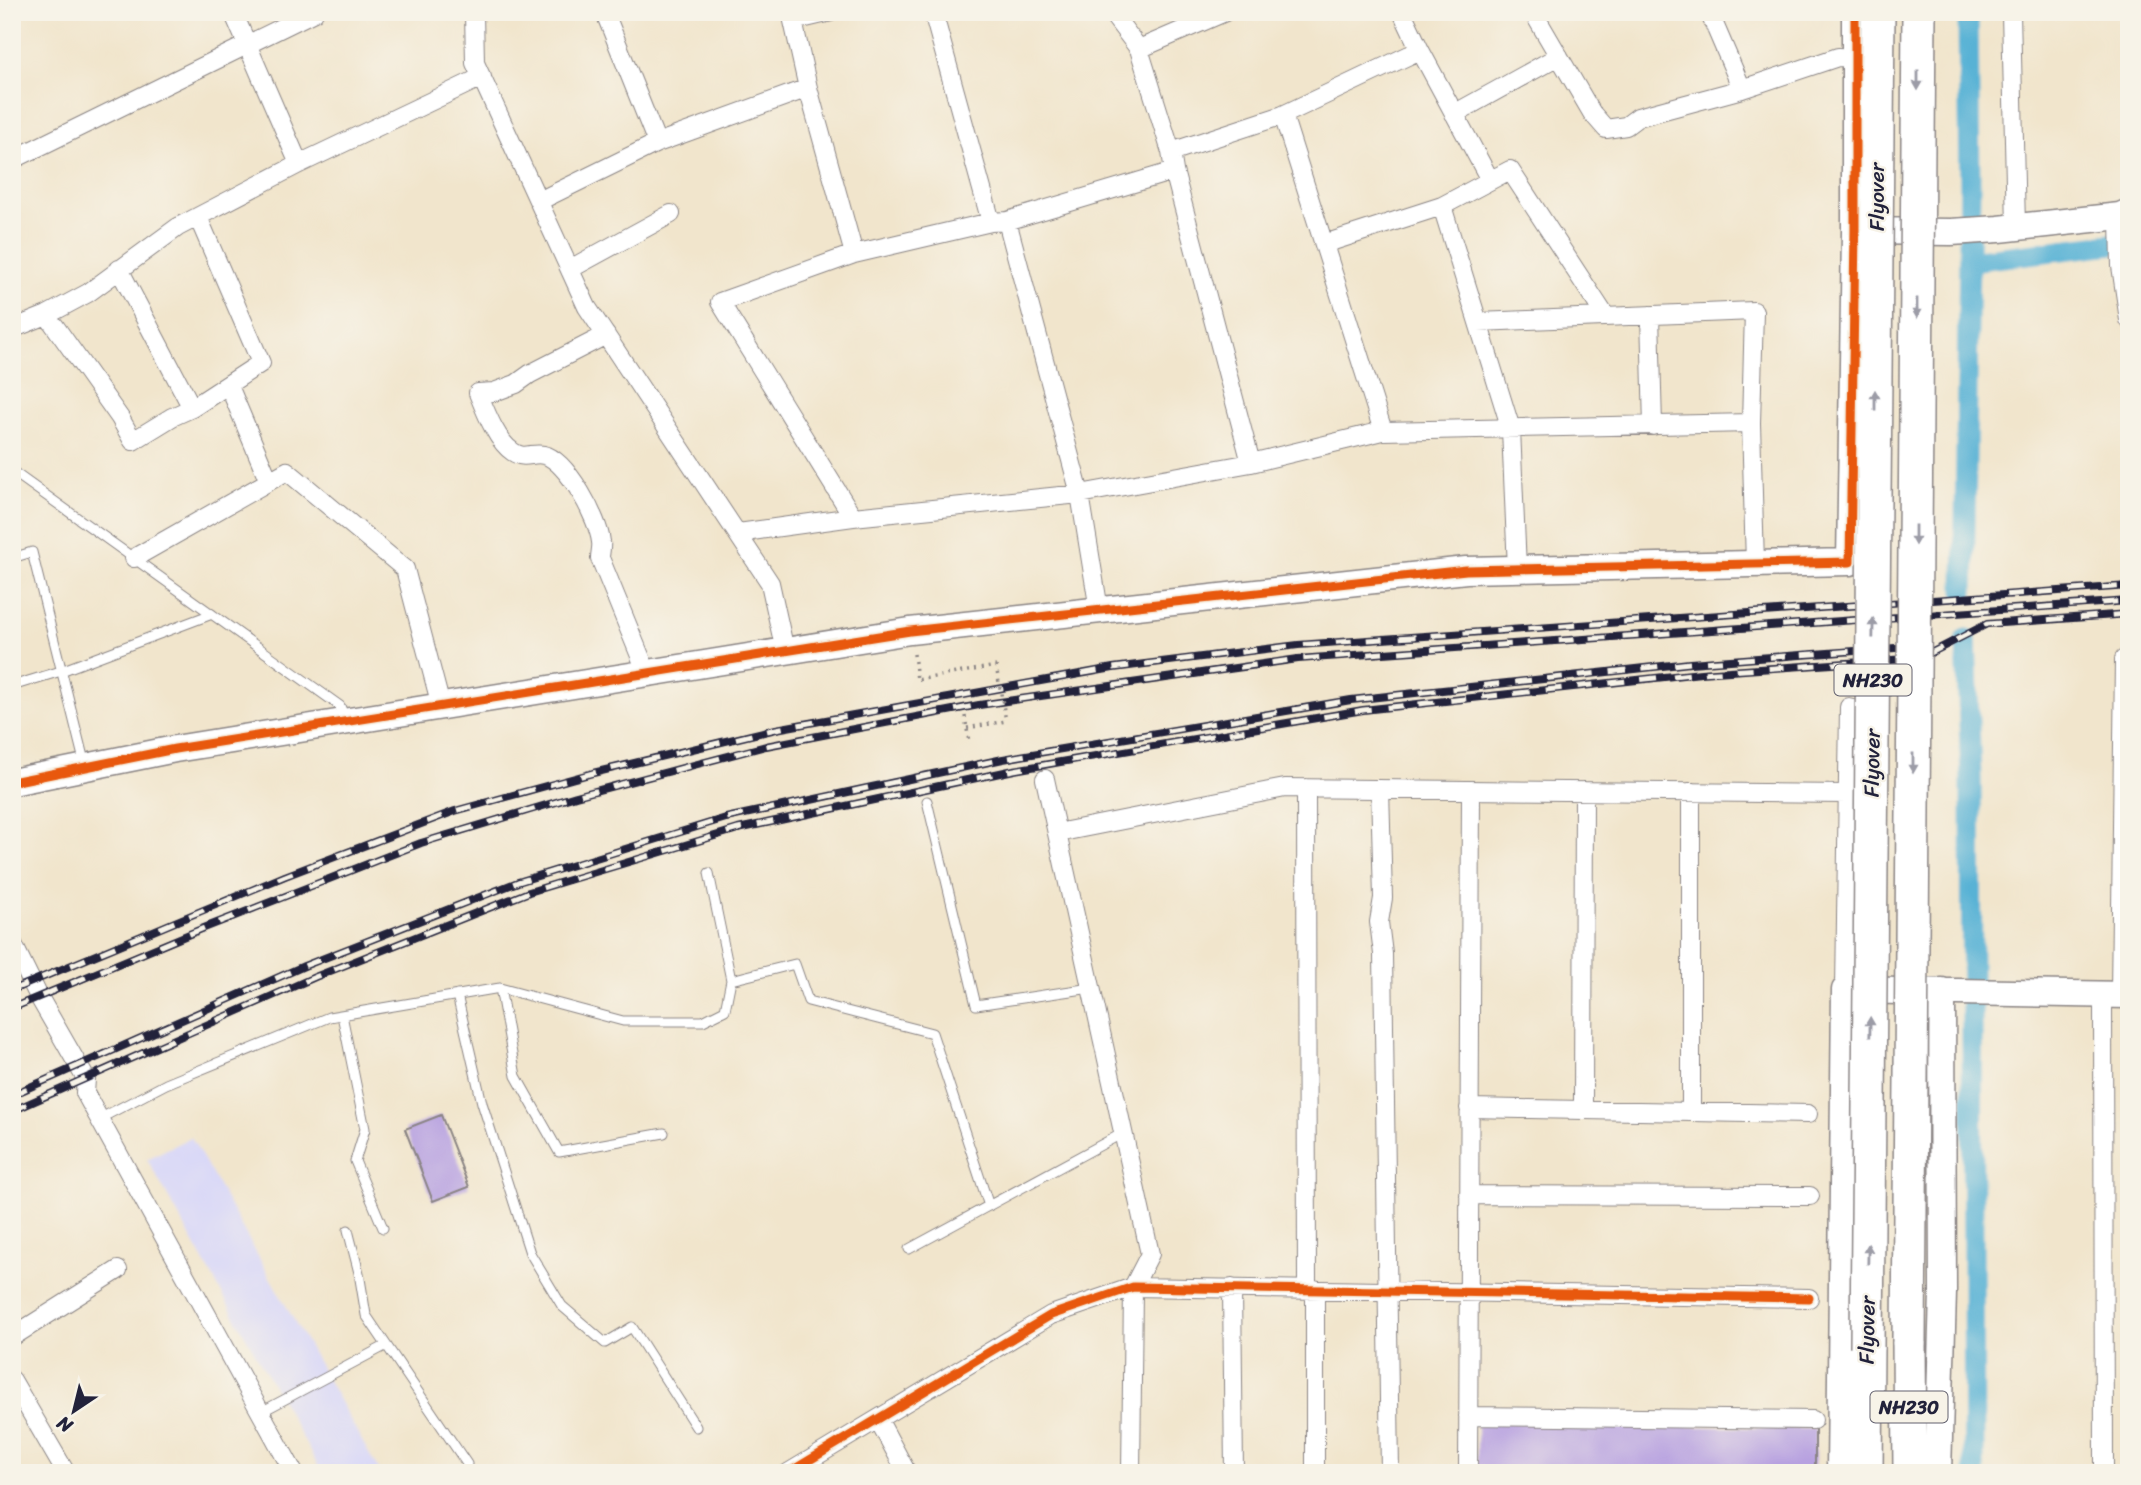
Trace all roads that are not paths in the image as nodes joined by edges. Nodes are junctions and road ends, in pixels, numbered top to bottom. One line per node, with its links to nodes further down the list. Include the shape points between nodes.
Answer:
1 (233, 12): 17 (street)
2 (314, 12): 17 (street)
3 (474, 12): 22 (street, via 475,64)
4 (831, 12): 15 (street)
5 (933, 12): 38 (street)
6 (1111, 12): 18 (street)
7 (1225, 12): 18 (street)
8 (1402, 12): 19 (street)
9 (1533, 12): 20 (street)
10 (1709, 12): 24 (street)
11 (1855, 12): 21 (street)
12 (1878, 12): 140 (highway, Flyover / NH230, one-way to 12, bridge)
13 (1919, 12): 141 (highway, Flyover / NH230, one-way to 141, bridge)
14 (2011, 12): 39 (street)
15 (792, 17): 23 (street)
16 (607, 18): 27 (street)
17 (247, 44): 29 (street); 30 (street)
18 (1139, 49): 28 (street)
19 (1420, 50): 25 (street); 26 (street)
20 (1559, 56): 24 (street, via 1606,129); 25 (street)
21 (1855, 58): 24 (street, via 1838,57); 40 (street)
22 (482, 77): 30 (street); 33 (street)
23 (808, 88): 27 (street); 42 (street)
24 (1742, 89)
25 (1454, 114): 32 (street)
26 (1283, 116): 28 (street); 41 (street)
27 (657, 143): 33 (street)
28 (1171, 152): 31 (street)
29 (12, 160)
30 (299, 164): 36 (street)
31 (1174, 171): 38 (street); 59 (street)
32 (1489, 180): 34 (street); 48 (street, via 1510,170)
33 (539, 201): 43 (street)
34 (1441, 206): 41 (street); 50 (street)
35 (671, 214): 43 (street)
36 (198, 217): 44 (street); 53 (street, via 261,363)
37 (2123, 218): 39 (street); 45 (street)
38 (999, 221): 42 (street); 62 (street)
39 (2007, 228): 40 (street)
40 (1855, 231): 67 (street, via 1850,562)
41 (1324, 244): 58 (street)
42 (854, 254): 63 (street, via 720,302)
43 (570, 269): 52 (street)
44 (119, 270): 46 (street); 54 (street)
45 (2124, 273): 49 (street)
46 (47, 315): 51 (street); 54 (street, via 133,441)
47 (1650, 315): 48 (street); 55 (street, via 1754,311); 56 (street)
48 (1606, 317): 50 (street)
49 (2129, 320)
50 (1478, 322): 57 (street)
51 (12, 330)
52 (606, 335): 64 (street); 74 (street, via 516,384 478,393 492,427 510,451 523,457 543,455 557,462 575,483 590,510 601,541 600,558)
53 (229, 386): 54 (street); 61 (street)
54 (192, 408)
55 (1751, 423): 56 (street); 67 (street)
56 (1653, 426): 57 (street)
57 (1511, 429): 58 (street); 68 (street)
58 (1383, 432): 59 (street)
59 (1251, 463): 62 (street)
60 (12, 471): 66 (lane)
61 (269, 481): 66 (street); 76 (street, via 287,471 405,569)
62 (1080, 494): 63 (street); 69 (street)
63 (853, 517): 64 (street)
64 (738, 533): 71 (street, via 770,583)
65 (12, 558): 73 (lane, via 32,552)
66 (134, 558): 70 (lane)
67 (1755, 564): 68 (street)
68 (1517, 569): 69 (street, via 1466,570)
69 (1098, 610): 71 (street, via 910,631)
70 (212, 614): 73 (lane); 78 (lane, via 340,706)
71 (785, 651): 74 (street)
72 (2129, 659): 90 (street, via 2124,659)
73 (61, 671): 75 (lane); 79 (lane)
74 (647, 673): 76 (street)
75 (12, 686)
76 (441, 706): 78 (street)
77 (1849, 707): 87 (street)
78 (347, 721): 79 (street)
79 (86, 767): 81 (street)
80 (1045, 779): 89 (street)
81 (12, 782)
82 (1306, 788): 83 (street); 89 (street, via 1285,788); 117 (street)
83 (1380, 789): 84 (street); 118 (street)
84 (1471, 790): 85 (street); 101 (street)
85 (1584, 791): 86 (street); 102 (street)
86 (1691, 792): 87 (street); 103 (street)
87 (1848, 794): 96 (street)
88 (927, 802): 95 (lane, via 976,1005)
89 (1057, 833): 95 (street)
90 (2125, 865): 99 (street)
91 (709, 873): 93 (lane)
92 (12, 942): 105 (street, via 86,1079 85,1093)
93 (731, 979): 94 (lane, via 725,1010 703,1021 623,1021); 110 (lane, via 795,964 808,1001 932,1033)
94 (500, 988): 98 (lane); 106 (lane, via 516,1076 559,1152)
95 (1091, 988): 107 (street)
96 (1845, 990): 97 (street); 139 (street)
97 (1947, 991): 99 (street); 142 (street)
98 (457, 995): 100 (lane); 128 (lane, via 482,1103 530,1253 562,1306 605,1343 632,1327)
99 (2117, 995): 143 (street)
100 (342, 1015): 105 (lane, via 166,1084); 111 (lane, via 365,1129 355,1161)
101 (1469, 1108): 102 (street); 108 (street)
102 (1583, 1110): 103 (street)
103 (1691, 1111): 104 (street)
104 (1808, 1114)
105 (99, 1119): 124 (street)
106 (664, 1133)
107 (1123, 1133): 110 (lane); 115 (street, via 1150,1254)
108 (1469, 1195): 109 (street); 119 (street)
109 (1810, 1196)
110 (989, 1206): 113 (lane)
111 (383, 1228)
112 (348, 1230): 122 (lane, via 366,1315)
113 (909, 1249)
114 (118, 1270): 121 (street)
115 (1133, 1287): 116 (street); 126 (street, via 1051,1315); 134 (street)
116 (1232, 1288): 117 (street); 135 (street)
117 (1311, 1289): 118 (street); 136 (street)
118 (1388, 1290): 119 (street); 137 (street)
119 (1468, 1292): 120 (street); 125 (street)
120 (1809, 1298)
121 (12, 1337)
122 (385, 1346): 124 (lane); 129 (lane)
123 (12, 1380): 130 (street)
124 (261, 1412): 131 (street)
125 (1468, 1416): 127 (street); 138 (street)
126 (878, 1419): 132 (street); 133 (street)
127 (1812, 1420)
128 (696, 1427)
129 (467, 1464)
130 (66, 1473)
131 (295, 1473)
132 (789, 1473)
133 (907, 1473)
134 (1131, 1473)
135 (1234, 1473)
136 (1315, 1473)
137 (1390, 1473)
138 (1468, 1473)
139 (1840, 1473)
140 (1866, 1473)
141 (1910, 1473)
142 (1938, 1473)
143 (2104, 1473)

